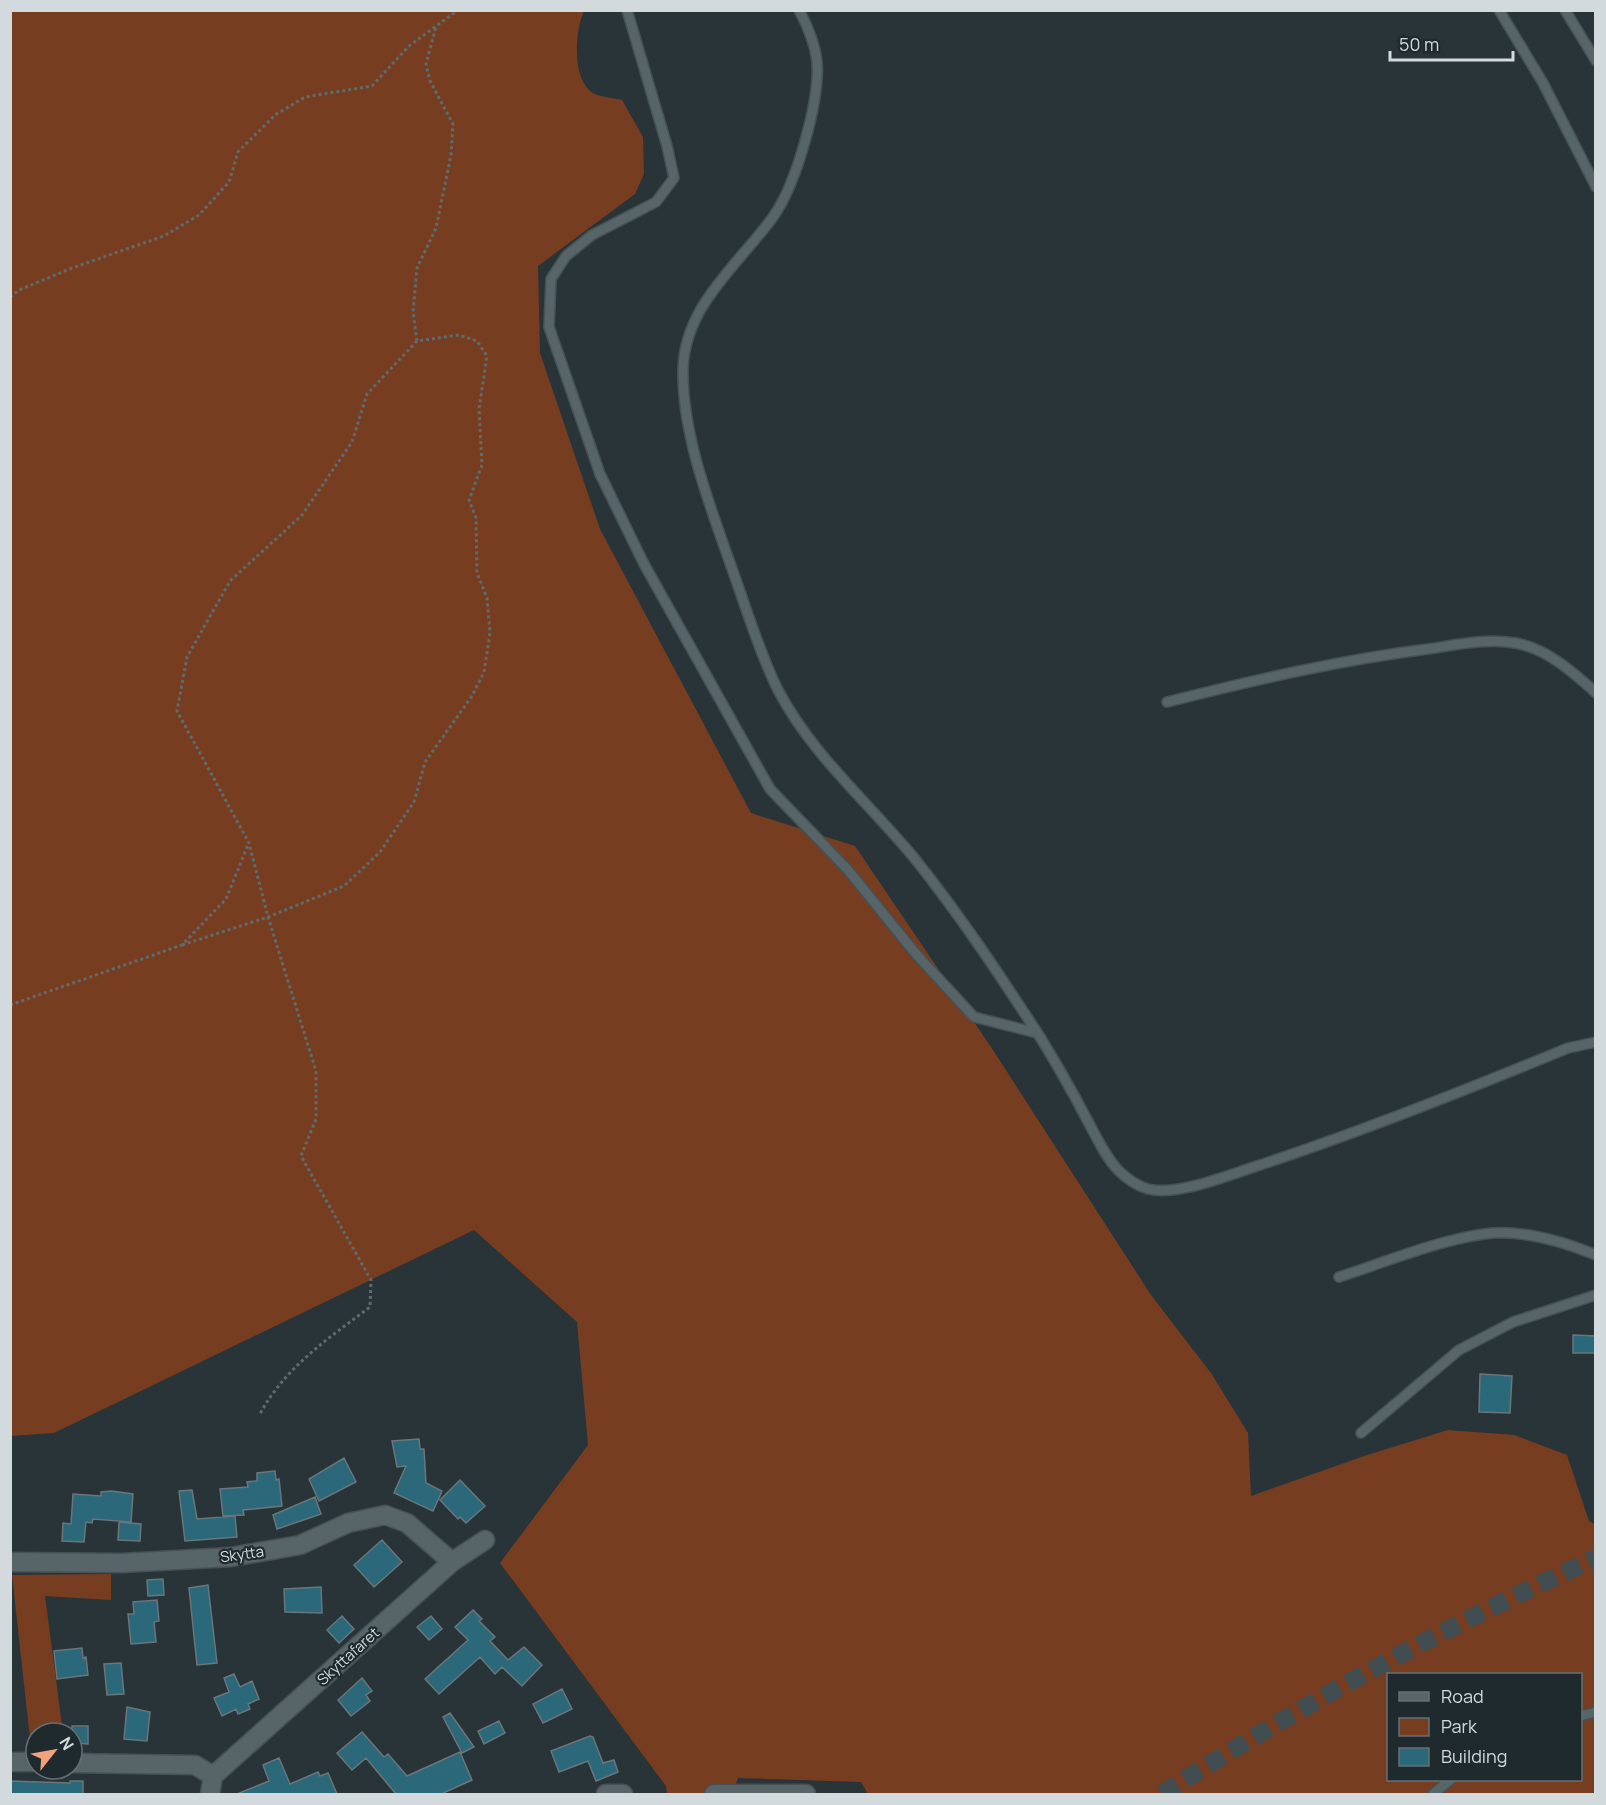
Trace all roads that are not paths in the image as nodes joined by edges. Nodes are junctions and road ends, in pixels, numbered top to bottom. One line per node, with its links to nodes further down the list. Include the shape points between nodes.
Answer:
1 (627, 10): 9 (lane, via 674,178 656,202 592,235 566,256 551,279 549,327 600,474 644,564 770,789 848,870 916,954 974,1017)
2 (799, 10): 9 (lane, via 812,37 817,63 815,93 798,164 774,216 698,311 691,328 683,370 692,436 710,506 753,627 776,686 795,719 957,914)
3 (1499, 10): 6 (lane, via 1543,83)
4 (1565, 10): 5 (lane)
5 (1596, 61)
6 (1596, 187)
7 (1596, 693): 8 (lane, via 1570,669 1542,653 1516,643 1487,641 1367,657)
8 (1167, 702)
9 (1037, 1033): 10 (lane, via 1116,1168 1130,1181 1165,1190 1328,1143 1568,1048)
10 (1596, 1042)
11 (1596, 1256): 12 (lane, via 1572,1245 1513,1233 1484,1234)
12 (1339, 1277)
13 (1596, 1296): 14 (lane, via 1513,1322 1459,1350)
14 (1360, 1432)
15 (485, 1540): 17 (street, Skyttafaret)
16 (10, 1562): 17 (street, Skytta, via 122,1563 231,1557 300,1545 348,1523 385,1515 407,1523)
17 (452, 1562): 19 (street, Skyttafaret)
18 (84, 1763): 19 (street, via 195,1765)
19 (213, 1776): 21 (street)
20 (1448, 1781): 26 (lane)
21 (210, 1794)
22 (606, 1794): 23 (street)
23 (623, 1794)
24 (714, 1794): 25 (street)
25 (806, 1794)
26 (1433, 1794)

